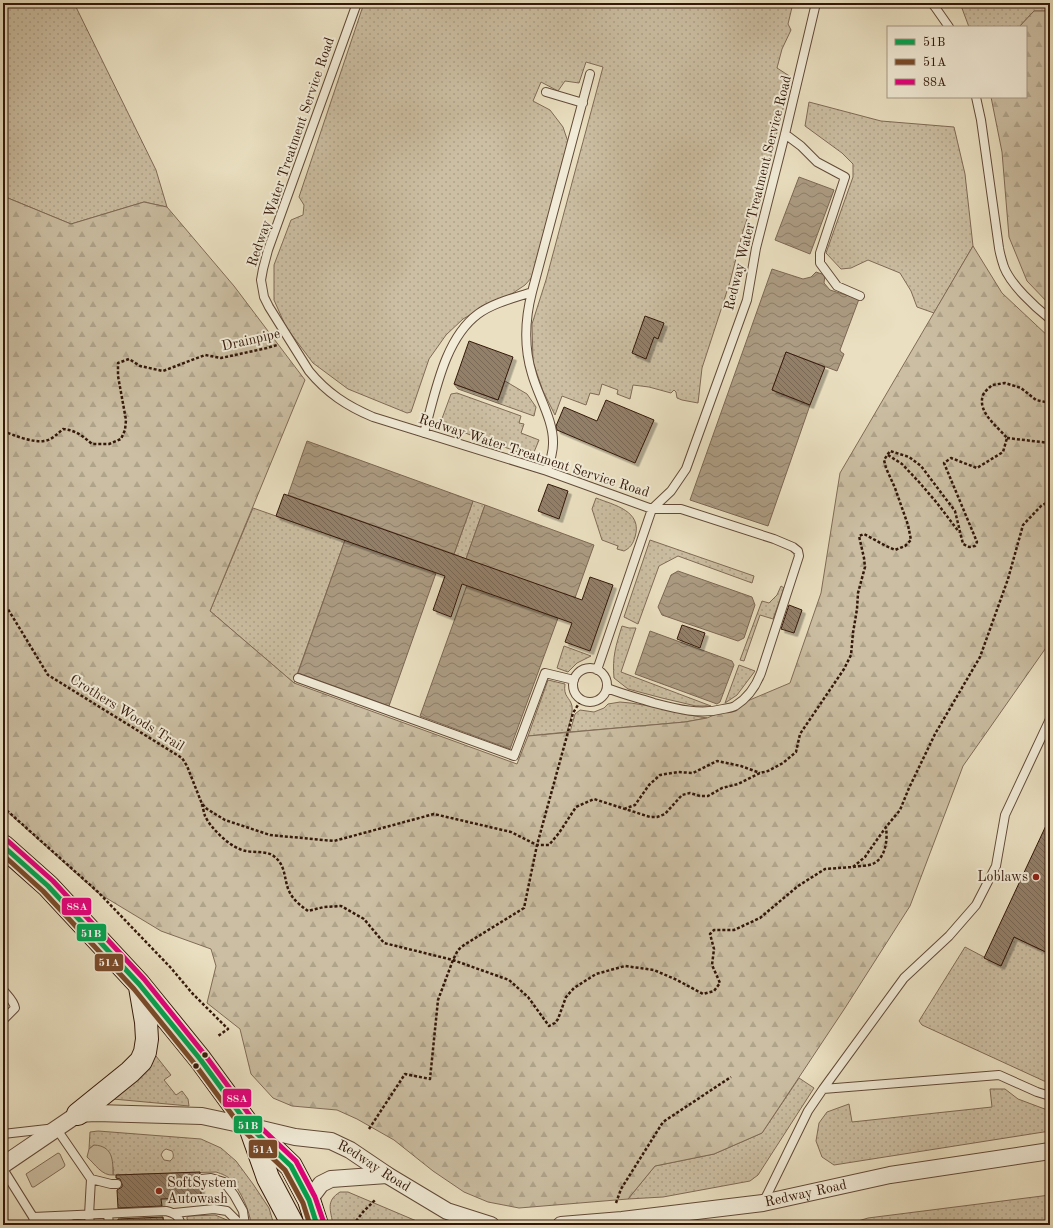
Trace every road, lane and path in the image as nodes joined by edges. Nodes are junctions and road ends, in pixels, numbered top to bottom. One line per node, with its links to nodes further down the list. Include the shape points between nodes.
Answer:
1 (357, 3): 13 (lane, Redway Water Treatment Service Road, via 273,234 262,272 264,297)
2 (816, 3): 9 (lane, Redway Water Treatment Service Road)
3 (932, 3): 4 (lane)
4 (948, 26)
5 (590, 74): 8 (lane)
6 (546, 92): 8 (lane)
7 (976, 98): 12 (lane, via 1004,268 1018,288)
8 (583, 104): 10 (lane)
9 (785, 134): 11 (lane, via 817,162 845,177 820,253 820,263 837,286); 22 (lane, Redway Water Treatment Service Road, via 756,248 747,300 686,469 671,491)
10 (532, 292): 16 (lane, via 489,308 464,327 445,363); 20 (lane, via 527,316 527,352 532,375 552,429 554,445)
11 (860, 296)
12 (1050, 319)
13 (290, 341): 15 (path, Drainpipe, via 221,358 205,355 163,371 140,366 129,359 118,363 126,420 125,430 121,439 109,444 92,444 71,429 63,429 53,438 44,441 23,439); 16 (lane, Redway Water Treatment Service Road, via 314,378 339,400 373,417)
14 (1050, 403): 17 (path, via 1036,400 1021,388 1006,383 992,385 984,394 982,406 986,415)
15 (3, 432)
16 (424, 433): 20 (lane, Redway Water Treatment Service Road)
17 (1007, 438): 18 (path); 23 (path, via 1003,452 977,468 951,458 944,462 977,542 975,546 963,544)
18 (1050, 443)
19 (888, 455): 23 (path, via 902,464 919,482); 23 (path, via 890,451 909,457 921,466 955,511); 31 (path, via 884,460 886,468 908,525 911,540 895,550 864,534 859,536 864,567 858,593 851,655 800,734 796,752 768,772)
20 (547, 471): 22 (lane, Redway Water Treatment Service Road)
21 (1050, 500): 35 (path, via 1023,525 1008,579 980,657 935,734 900,810)
22 (652, 509): 25 (lane); 28 (lane, via 681,509 774,539 793,547 799,556 756,686 734,707 698,712 678,709)
23 (960, 534)
24 (3, 602): 32 (path, Crothers Woods Trail, via 48,674 182,758)
25 (597, 670): 27 (lane, via 591,668 580,671); 28 (lane, via 605,677)
26 (298, 678): 27 (lane, via 514,756 545,673)
27 (574, 680): 29 (lane, via 574,692)
28 (607, 688): 29 (lane, via 598,701)
29 (581, 700): 36 (path, via 573,713)
30 (1050, 719): 47 (lane, via 1005,815 996,866 976,905 949,936 904,978)
31 (760, 773): 34 (path, via 708,796 690,793 682,795 665,814 657,818); 34 (path, via 741,766 717,762 693,773 660,775 649,785 635,805)
32 (202, 804): 36 (path, via 225,820 270,835 334,842 434,814 511,832); 39 (path, Crothers Woods Trail, via 205,816 215,831 237,848 268,853 276,858 284,870 289,891 298,904 308,911 341,906 364,919 384,943)
33 (3, 807): 40 (path, via 98,892)
34 (624, 809): 36 (path, via 594,799 576,807 550,845)
35 (886, 827): 38 (path, via 865,856); 38 (path, via 886,845 876,862)
36 (537, 845): 39 (path, via 524,908 464,945)
37 (3, 846): 42 (main road, via 48,886)
38 (853, 867): 39 (path, via 825,869 798,886 760,918 734,930 714,930 710,934 714,949 712,965 720,983 714,991 703,994 654,970 625,966 596,974 574,988 566,997 555,1024 549,1026 528,997 509,980)
39 (453, 960): 52 (path, via 438,1000 430,1079 405,1074)
40 (171, 968): 41 (path); 45 (path, via 228,1029)
41 (168, 971)
42 (139, 984): 49 (main road, via 147,1027 147,1043 141,1061); 50 (main road, via 200,1059)
43 (3, 990): 44 (lane, via 15,1008)
44 (3, 1020)
45 (218, 1036)
46 (732, 1077): 69 (path, via 663,1122 621,1188)
47 (823, 1089): 48 (lane, via 999,1075); 63 (lane, via 808,1112)
48 (1050, 1096)
49 (78, 1114): 50 (street, Redway Road, via 202,1116); 51 (street)
50 (249, 1126): 57 (street, Redway Road, via 295,1137 331,1141 350,1150); 61 (main road, via 291,1166); 76 (main road, via 268,1178)
51 (56, 1128): 53 (lane); 55 (street); 58 (lane)
52 (369, 1129)
53 (3, 1134)
54 (1050, 1151): 63 (street, Redway Road, via 890,1174)
55 (3, 1165)
56 (3, 1169): 68 (lane)
57 (387, 1175): 61 (street, via 331,1179 322,1184); 79 (street, Redway Road, via 447,1211)
58 (91, 1179): 60 (lane); 66 (lane)
59 (201, 1179): 75 (lane, via 211,1178 224,1182 243,1211)
60 (117, 1184)
61 (309, 1200): 77 (main road)
62 (375, 1200): 78 (path)
63 (763, 1203): 69 (street, Redway Road)
64 (174, 1213): 65 (lane, via 166,1211); 73 (lane, via 180,1219); 74 (lane, via 214,1209 227,1211)
65 (108, 1214): 66 (lane); 72 (lane)
66 (89, 1215): 67 (lane); 71 (lane)
67 (68, 1216): 68 (lane); 70 (lane)
68 (34, 1221)
69 (613, 1221): 80 (street, Redway Road)
70 (69, 1225)
71 (90, 1225)
72 (108, 1225)
73 (181, 1225)
74 (242, 1225)
75 (245, 1225)
76 (293, 1225)
77 (317, 1225)
78 (353, 1225)
79 (491, 1225)
80 (561, 1225)

